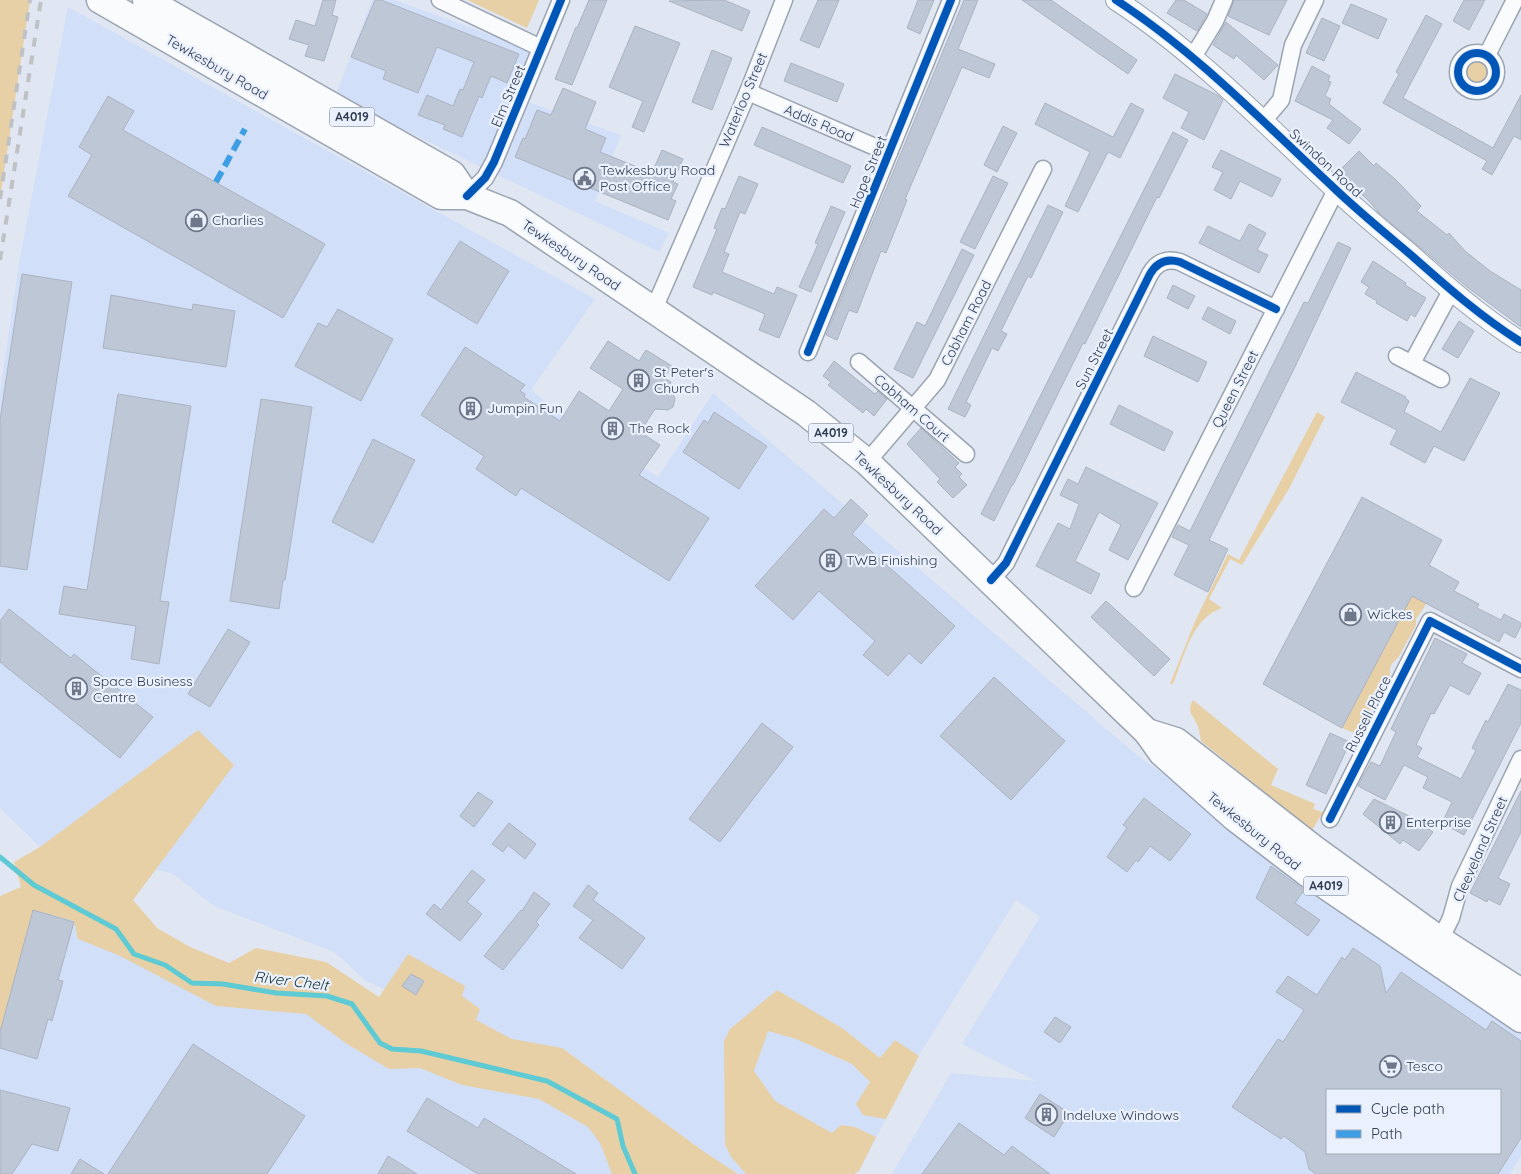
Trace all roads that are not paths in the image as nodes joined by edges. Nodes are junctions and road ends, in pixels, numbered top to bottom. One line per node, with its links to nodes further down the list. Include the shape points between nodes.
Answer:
1 (100, 0): 14 (highway, Tewkesbury Road / A4019)
2 (146, 0): 14 (highway, Tewkesbury Road / A4019)
3 (440, 0): 11 (street)
4 (561, 0): 11 (street, Elm Street)
5 (784, 0): 15 (street, Waterloo Street)
6 (951, 0): 17 (street, Hope Street)
7 (1224, 0): 13 (street)
8 (1315, 0): 16 (street, via 1294,45 1281,100)
9 (1515, 0): 12 (street)
10 (1126, 3): 13 (street, Swindon Road)
11 (541, 48): 20 (street, Elm Street, via 494,162 485,178)
12 (1487, 55)
13 (1193, 57): 16 (street, Swindon Road)
14 (226, 58): 20 (highway, Tewkesbury Road / A4019, via 442,196)
15 (748, 92): 17 (street, Addis Road); 22 (street, Waterloo Street)
16 (1262, 121): 19 (street, Swindon Road)
17 (890, 153): 25 (street, Hope Street)
18 (1043, 169): 30 (street, Cobham Road, via 937,380)
19 (1336, 190): 21 (street, Swindon Road); 23 (street, Queen Street)
20 (468, 196): 22 (highway, Tewkesbury Road / A4019, via 510,213)
21 (1451, 291): 24 (street, Swindon Road); 28 (street)
22 (654, 309): 32 (highway, Tewkesbury Road / A4019, via 806,413)
23 (1276, 309): 33 (street, Sun Street, via 1180,262 1168,260 1157,265 1006,563); 34 (street, Queen Street)
24 (1521, 342)
25 (808, 352)
26 (1397, 356): 28 (street)
27 (858, 362): 30 (street, Cobham Court)
28 (1412, 364): 29 (street)
29 (1441, 379)
30 (912, 408): 31 (street, Cobham Court); 32 (street, Cobham Road)
31 (966, 454)
32 (867, 462): 33 (highway, Tewkesbury Road / A4019)
33 (991, 580): 36 (highway, Tewkesbury Road / A4019)
34 (1134, 588)
35 (1521, 669): 38 (street, Russell Place, via 1430,620)
36 (1147, 732): 39 (highway, Tewkesbury Road / A4019, via 1176,741 1313,848); 41 (highway, Tewkesbury Road / A4019, via 1162,753 1235,818 1307,873)
37 (1521, 759): 39 (street, Cleeveland Street, via 1460,886 1451,918)
38 (1330, 819)
39 (1440, 940): 40 (highway, Tewkesbury Road / A4019)
40 (1521, 992)
41 (1521, 1019)

